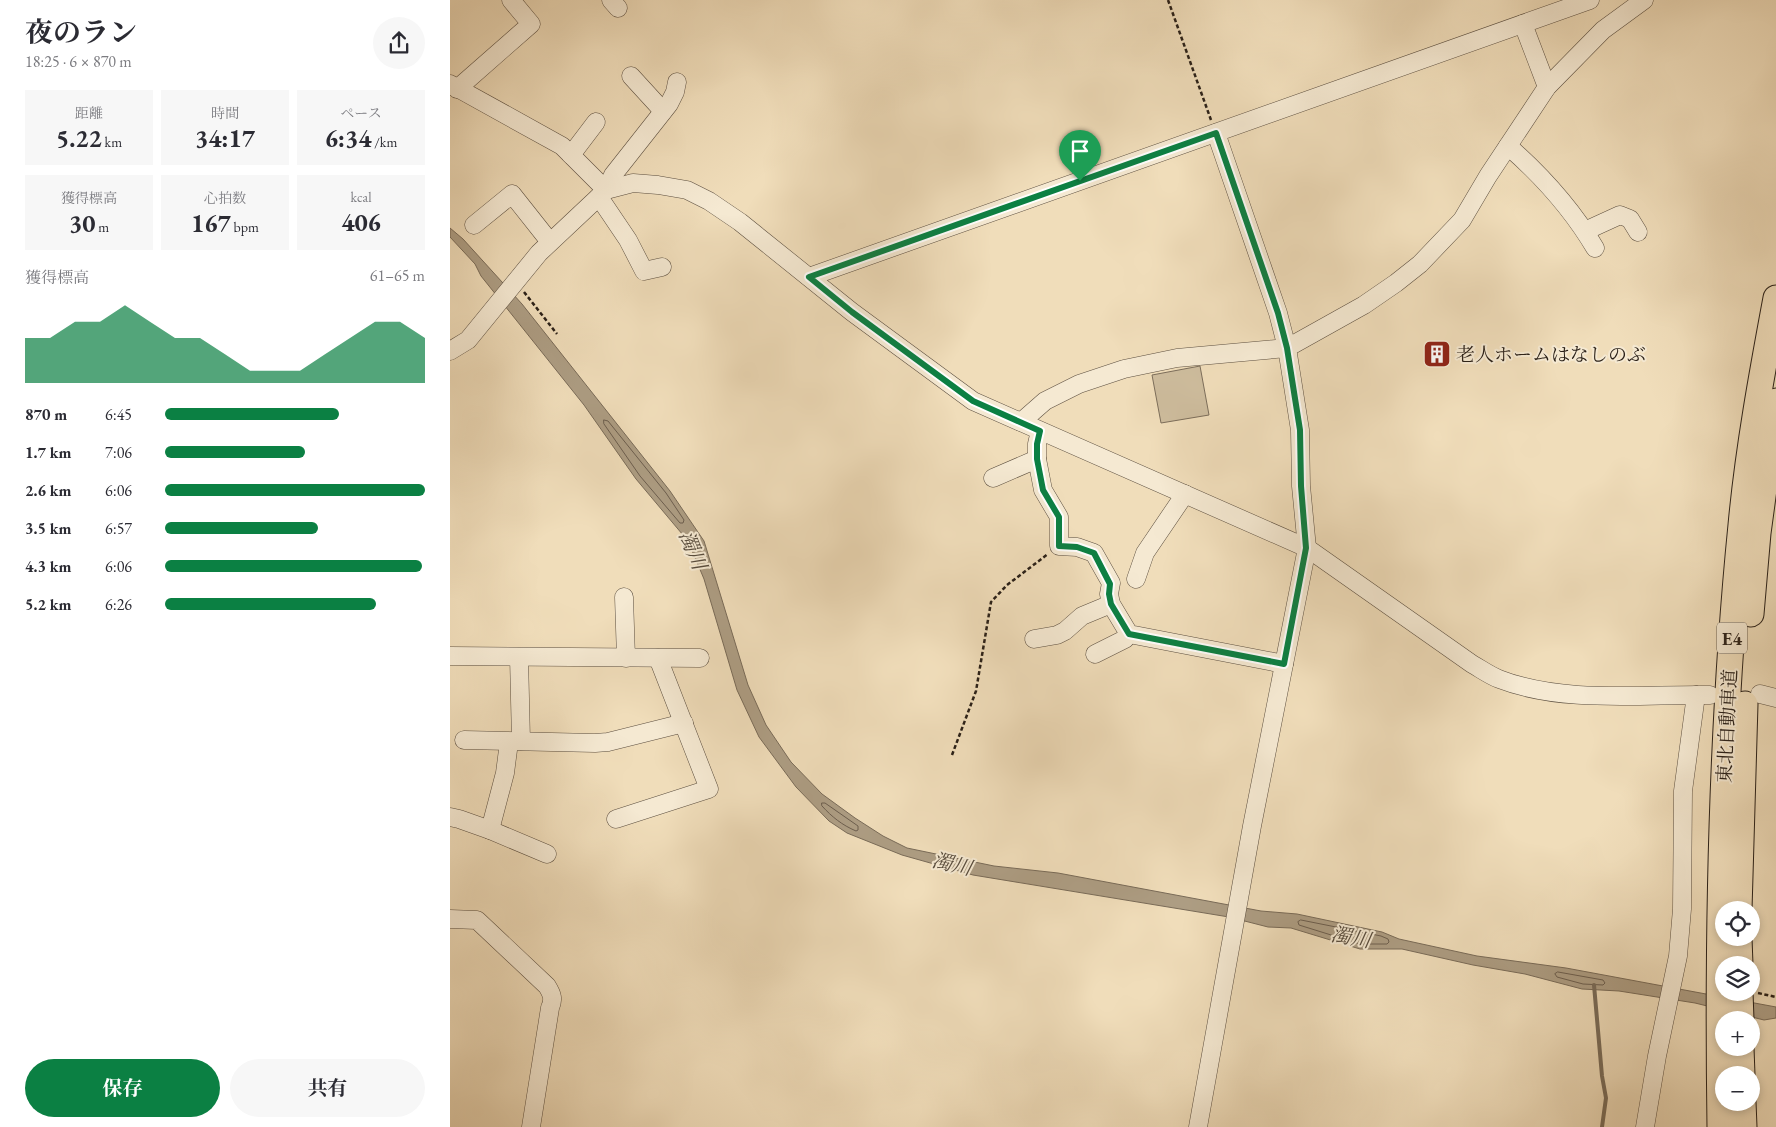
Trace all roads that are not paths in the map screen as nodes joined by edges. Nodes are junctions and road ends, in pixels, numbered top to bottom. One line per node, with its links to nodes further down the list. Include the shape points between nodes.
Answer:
1 (511, 0): 7 (street, via 532,24)
2 (1590, 0): 4 (street)
3 (1644, 0): 8 (street, via 1603,30)
4 (1523, 24): 8 (street); 11 (street)
5 (630, 76): 9 (street)
6 (677, 82): 9 (street, via 675,92)
7 (454, 86): 13 (street, via 547,137)
8 (1547, 87): 12 (street)
9 (663, 111): 14 (street, via 613,175)
10 (596, 122): 13 (street)
11 (1216, 133): 21 (street); 23 (street)
12 (1508, 146): 16 (street, via 1530,165); 23 (street, via 1462,220 1420,264 1364,305)
13 (571, 154): 14 (street)
14 (603, 194): 18 (street); 20 (street, via 644,272); 21 (street, via 633,183 687,190 740,222)
15 (474, 225): 18 (street, via 512,194)
16 (1585, 231): 17 (street, via 1620,215 1630,220); 19 (street)
17 (1638, 232)
18 (550, 242): 24 (street, via 468,340)
19 (1595, 248)
20 (662, 267)
21 (809, 277): 26 (street, via 954,389)
22 (1776, 298): 53 (highway, 東北自動車道 / E4, via 1757,400 1741,524 1731,644 1724,765)
23 (1287, 348): 26 (street, via 1177,358 1124,369 1079,384 1045,401); 31 (street, via 1300,430)
24 (450, 351)
25 (1776, 401): 51 (highway, 東北自動車道 / E4, via 1758,533 1747,657)
26 (1021, 422): 27 (street)
27 (1040, 431): 28 (street); 30 (street)
28 (1037, 459): 29 (street); 34 (street, via 1043,490 1059,517 1059,546 1077,547 1094,553 1110,584)
29 (993, 478)
30 (1185, 494): 31 (street); 32 (street, via 1145,553)
31 (1306, 548): 43 (street); 58 (street, via 1497,678 1542,691 1600,696 1703,695 1683,791 1682,909 1678,956)
32 (1136, 579)
33 (624, 597): 40 (street)
34 (1111, 604): 35 (street); 36 (street, via 1082,616 1057,635)
35 (1129, 634): 37 (street); 43 (street)
36 (1034, 640)
37 (1094, 654)
38 (450, 656): 39 (street)
39 (518, 657): 40 (street); 46 (street)
40 (626, 658): 41 (street)
41 (658, 658): 42 (street); 44 (street)
42 (700, 658)
43 (1284, 664): 57 (street)
44 (684, 723): 46 (street, via 608,742); 48 (street, via 709,789)
45 (464, 740): 46 (street)
46 (515, 741): 49 (street)
47 (450, 817): 49 (street)
48 (616, 819)
49 (490, 830): 50 (street)
50 (548, 854)
51 (1739, 901)
52 (450, 919): 56 (street, via 477,920 551,992 553,1001)
53 (1735, 956)
54 (1736, 1001): 59 (highway, 東北自動車道 / E4)
55 (1743, 1111): 60 (highway)
56 (531, 1127)
57 (1198, 1127)
58 (1645, 1127)
59 (1720, 1127)
60 (1744, 1127)

